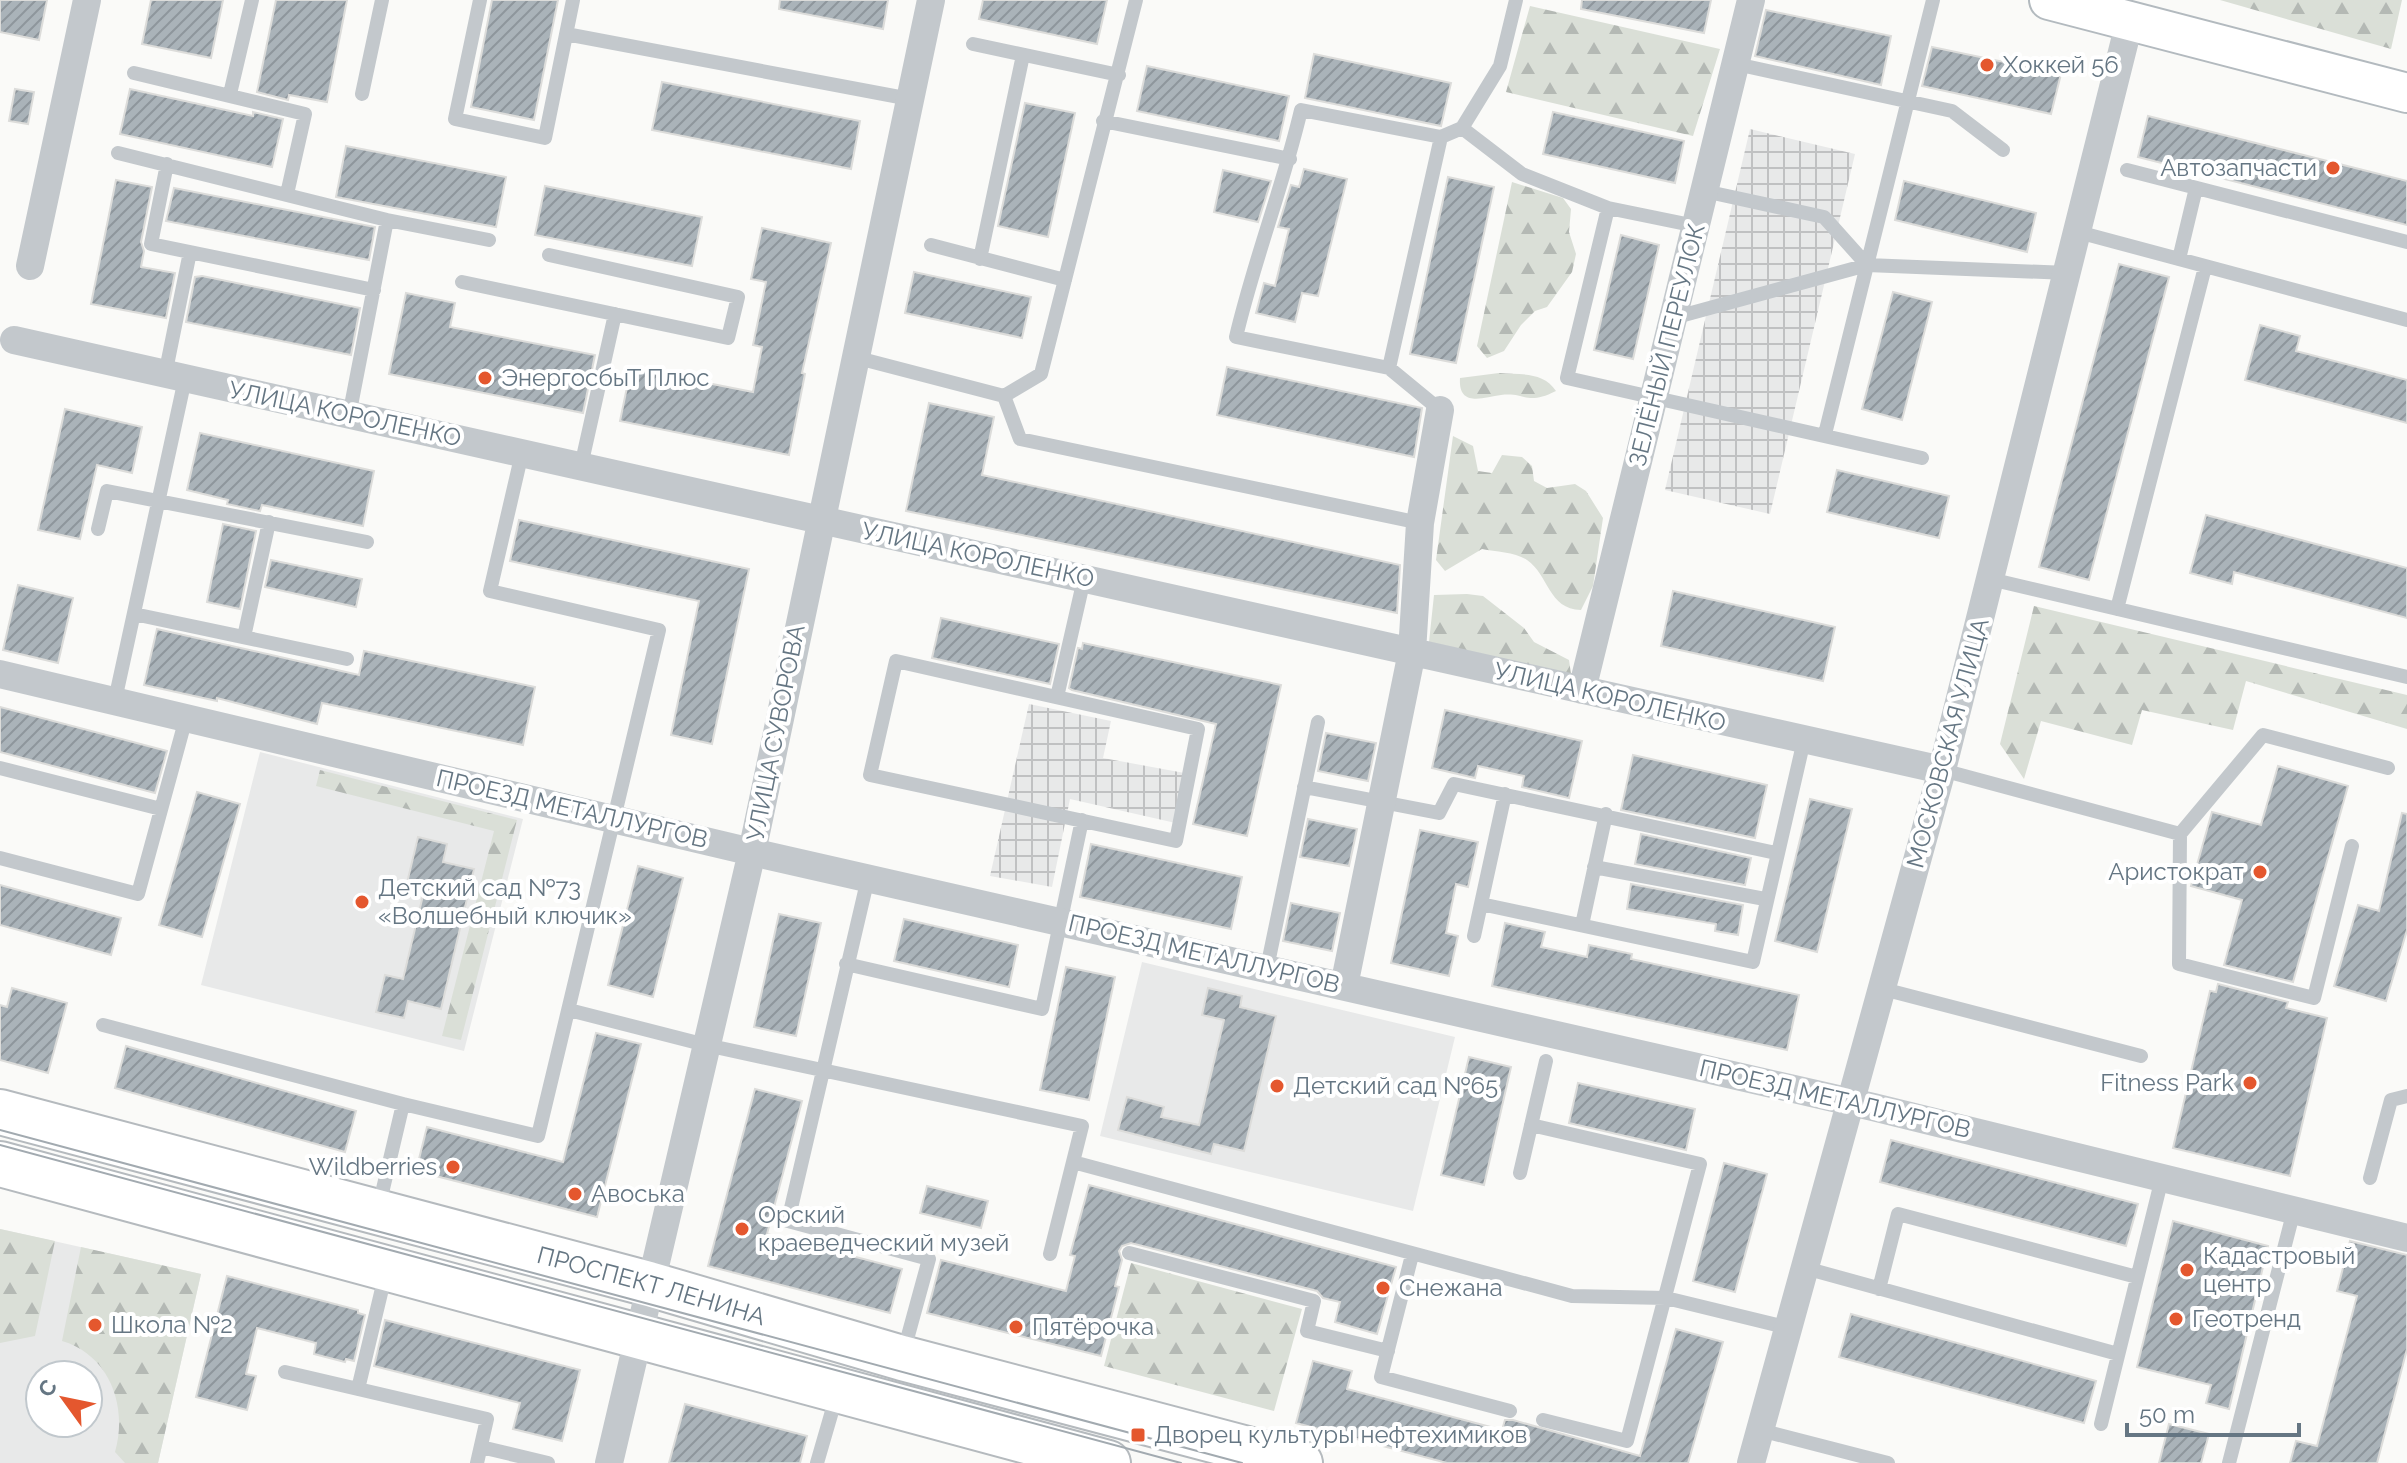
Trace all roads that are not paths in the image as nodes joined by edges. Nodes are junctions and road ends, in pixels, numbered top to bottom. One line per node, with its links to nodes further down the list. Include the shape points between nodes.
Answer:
1 (87, 0): 47 (street)
2 (252, 0): 20 (lane)
3 (382, 0): 21 (lane)
4 (480, 0): 13 (lane, via 455,119 545,138)
5 (573, 0): 13 (lane)
6 (931, 0): 22 (street, УЛИЦА СУВОРОВА)
7 (1136, 0): 18 (lane)
8 (1516, 0): 25 (lane, via 1500,66)
9 (1751, 0): 16 (street, ЗЕЛЁНЫЙ ПЕРЕУЛОК)
10 (1933, 0): 23 (lane)
11 (2049, 0): 12 (main road)
12 (2132, 10): 19 (main road); 38 (street, МОСКОВСКАЯ УЛИЦА)
13 (566, 34): 22 (lane)
14 (973, 44): 15 (lane)
15 (1023, 55): 18 (lane); 44 (lane)
16 (1736, 64): 23 (lane); 33 (street, ЗЕЛЁНЫЙ ПЕРЕУЛОК)
17 (134, 73): 20 (lane)
18 (1119, 75): 24 (lane)
19 (2407, 93)
20 (230, 94): 34 (lane, via 305,114)
21 (362, 94)
22 (910, 99): 57 (street, УЛИЦА СУВОРОВА)
23 (1908, 101): 27 (lane, via 1952,111); 46 (lane)
24 (1103, 121): 29 (lane); 50 (lane)
25 (1462, 128): 26 (lane); 35 (lane, via 1522,174)
26 (1441, 137): 29 (lane, via 1301,110); 58 (lane)
27 (2003, 150)
28 (118, 153): 30 (lane)
29 (1290, 159): 58 (lane, via 1251,271 1236,337)
30 (167, 164): 34 (lane); 42 (lane, via 151,244)
31 (2127, 170): 32 (lane)
32 (2196, 188): 40 (lane); 45 (lane)
33 (1704, 191): 37 (street, ЗЕЛЁНЫЙ ПЕРЕУЛОК); 46 (lane, via 1824,217)
34 (287, 194): 36 (lane)
35 (1608, 208): 37 (lane); 61 (lane, via 1567,378)
36 (387, 220): 39 (lane); 52 (lane)
37 (1696, 226): 54 (street, ЗЕЛЁНЫЙ ПЕРЕУЛОК)
38 (2078, 232): 45 (lane); 49 (street, МОСКОВСКАЯ УЛИЦА)
39 (489, 240)
40 (2407, 242)
41 (931, 245): 44 (lane)
42 (190, 252): 52 (lane); 59 (lane)
43 (549, 255): 53 (lane, via 738,297 728,338)
44 (980, 259): 50 (lane)
45 (2179, 259): 48 (lane)
46 (1867, 265): 49 (lane); 54 (lane); 64 (lane)
47 (30, 266)
48 (2205, 267): 55 (lane); 76 (lane)
49 (2068, 273): 75 (street, МОСКОВСКАЯ УЛИЦА)
50 (1065, 280): 60 (lane, via 1041,374)
51 (462, 282): 53 (lane)
52 (374, 290): 63 (lane)
53 (615, 314): 67 (lane)
54 (1673, 318): 61 (street, ЗЕЛЁНЫЙ ПЕРЕУЛОК)
55 (2407, 320)
56 (14, 340): 59 (street, УЛИЦА КОРОЛЕНКО)
57 (854, 357): 60 (lane); 69 (street, УЛИЦА СУВОРОВА)
58 (1389, 368): 62 (lane)
59 (175, 377): 63 (street, УЛИЦА КОРОЛЕНКО); 68 (lane)
60 (1004, 396): 71 (lane, via 1020,439)
61 (1654, 398): 64 (lane); 83 (street, ЗЕЛЁНЫЙ ПЕРЕУЛОК)
62 (1440, 410): 71 (street)
63 (349, 416): 65 (street, УЛИЦА КОРОЛЕНКО)
64 (1825, 434): 66 (lane)
65 (522, 453): 67 (street, УЛИЦА КОРОЛЕНКО); 97 (lane, via 490,591 659,630)
66 (1922, 458)
67 (581, 466): 69 (street, УЛИЦА КОРОЛЕНКО)
68 (159, 501): 70 (lane); 72 (lane, via 107,491); 77 (lane)
69 (819, 520): 74 (street, УЛИЦА КОРОЛЕНКО); 101 (street, УЛИЦА СУВОРОВА)
70 (269, 522): 73 (lane); 78 (lane)
71 (1420, 523): 79 (street)
72 (98, 529)
73 (367, 542)
74 (1084, 579): 79 (street, УЛИЦА КОРОЛЕНКО); 84 (lane)
75 (1990, 579): 76 (lane); 91 (street, МОСКОВСКАЯ УЛИЦА)
76 (2117, 609): 82 (lane)
77 (134, 614): 78 (lane); 85 (lane)
78 (244, 637): 80 (lane)
79 (1412, 652): 83 (street, УЛИЦА КОРОЛЕНКО); 94 (street)
80 (347, 659)
81 (0, 674): 85 (street, ПРОЕЗД МЕТАЛЛУРГОВ)
82 (2407, 677)
83 (1582, 690): 88 (street, УЛИЦА КОРОЛЕНКО)
84 (1057, 697): 98 (lane, via 1198,729 1176,841); 98 (lane, via 896,661 870,775)
85 (115, 700): 86 (street, ПРОЕЗД МЕТАЛЛУРГОВ)
86 (186, 718): 95 (lane); 97 (street, ПРОЕЗД МЕТАЛЛУРГОВ)
87 (1318, 722): 92 (lane)
88 (1804, 740): 91 (street, УЛИЦА КОРОЛЕНКО); 102 (lane)
89 (0, 768): 95 (lane)
90 (2388, 768): 99 (lane, via 2263,735)
91 (1942, 770): 99 (lane); 114 (street, МОСКОВСКАЯ УЛИЦА)
92 (1304, 787): 94 (lane); 112 (lane)
93 (1505, 794): 94 (lane, via 1454,784 1439,813); 96 (lane); 107 (lane)
94 (1382, 802): 113 (street)
95 (161, 809): 103 (lane, via 138,894)
96 (1606, 814): 102 (lane); 104 (lane)
97 (615, 820): 101 (street, ПРОЕЗД МЕТАЛЛУРГОВ); 115 (lane)
98 (1082, 820): 108 (lane)
99 (2180, 834): 100 (lane, via 2179,964 2314,998)
100 (2352, 846)
101 (752, 852): 105 (street, ПРОЕЗД МЕТАЛЛУРГОВ); 117 (street, УЛИЦА СУВОРОВА)
102 (1776, 853): 106 (lane)
103 (0, 858)
104 (1594, 867): 106 (lane); 109 (lane)
105 (868, 878): 108 (street, ПРОЕЗД МЕТАЛЛУРГОВ); 111 (lane)
106 (1765, 899): 109 (lane, via 1753,962)
107 (1481, 904): 109 (lane); 110 (lane)
108 (1060, 921): 111 (lane, via 1042,1009); 112 (street, ПРОЕЗД МЕТАЛЛУРГОВ)
109 (1582, 925)
110 (1474, 936)
111 (846, 964): 120 (lane)
112 (1267, 968): 113 (street, ПРОЕЗД МЕТАЛЛУРГОВ)
113 (1344, 986): 122 (street, ПРОЕЗД МЕТАЛЛУРГОВ)
114 (1883, 989): 118 (lane); 122 (street, МОСКОВСКАЯ УЛИЦА)
115 (569, 1010): 117 (lane); 123 (lane, via 538,1136)
116 (103, 1025): 123 (lane)
117 (706, 1045): 120 (lane); 140 (street, УЛИЦА СУВОРОВА)
118 (2141, 1056)
119 (1546, 1061): 125 (lane)
120 (824, 1070): 126 (lane, via 1082,1126); 148 (lane, via 788,1221 929,1259)
121 (2407, 1096): 130 (lane, via 2391,1100)
122 (1852, 1102): 129 (street, ПРОЕЗД МЕТАЛЛУРГОВ); 138 (street, МОСКОВСКАЯ УЛИЦА)
123 (403, 1104): 132 (lane)
124 (0, 1112): 132 (main road, ПРОСПЕКТ ЛЕНИНА)
125 (1531, 1125): 128 (lane); 142 (lane, via 1700,1164)
126 (1073, 1162): 135 (lane); 136 (lane)
127 (0, 1164): 137 (main road, ПРОСПЕКТ ЛЕНИНА)
128 (1520, 1173)
129 (2162, 1178): 131 (street, ПРОЕЗД МЕТАЛЛУРГОВ); 139 (lane)
130 (2370, 1178)
131 (2294, 1210): 133 (street, ПРОЕЗД МЕТАЛЛУРГОВ); 169 (lane)
132 (389, 1218): 137 (street); 140 (main road, ПРОСПЕКТ ЛЕНИНА)
133 (2407, 1238)
134 (1129, 1253): 146 (lane, via 1314,1301 1307,1331)
135 (1050, 1254)
136 (1412, 1255): 142 (lane, via 1572,1296); 146 (lane)
137 (376, 1263): 144 (main road, ПРОСПЕКТ ЛЕНИНА); 151 (lane)
138 (1805, 1268): 141 (lane); 143 (street, МОСКОВСКАЯ УЛИЦА)
139 (2137, 1277): 141 (lane, via 1898,1214); 147 (lane)
140 (649, 1284): 144 (street, УЛИЦА СУВОРОВА); 145 (main road, ПРОСПЕКТ ЛЕНИНА)
141 (1879, 1289): 147 (lane)
142 (1666, 1298): 143 (lane); 156 (lane, via 1627,1441)
143 (1789, 1328): 158 (street, МОСКОВСКАЯ УЛИЦА)
144 (639, 1335): 152 (main road, ПРОСПЕКТ ЛЕНИНА); 165 (street, УЛИЦА СУВОРОВА)
145 (852, 1343): 148 (main road, ПРОСПЕКТ ЛЕНИНА); 152 (street)
146 (1388, 1351): 155 (lane, via 1381,1377)
147 (2118, 1354): 157 (lane)
148 (902, 1358): 150 (main road, ПРОСПЕКТ ЛЕНИНА); 153 (street)
149 (285, 1372): 151 (lane)
150 (1016, 1388): 154 (main road, ПРОСПЕКТ ЛЕНИНА); 159 (street)
151 (358, 1389): 160 (lane, via 487,1419)
152 (839, 1389): 153 (main road, ПРОСПЕКТ ЛЕНИНА); 166 (lane)
153 (891, 1404): 159 (main road, ПРОСПЕКТ ЛЕНИНА)
154 (1104, 1411): 161 (main road, ПРОСПЕКТ ЛЕНИНА); 162 (street)
155 (1510, 1411)
156 (1543, 1420)
157 (2101, 1424)
158 (1760, 1430): 167 (street, МОСКОВСКАЯ УЛИЦА); 168 (lane)
159 (1001, 1441): 162 (main road, ПРОСПЕКТ ЛЕНИНА)
160 (481, 1447): 163 (lane); 164 (lane)
161 (1273, 1460)
162 (1097, 1462)
163 (477, 1463)
164 (548, 1463)
165 (609, 1463)
166 (817, 1463)
167 (1751, 1463)
168 (1888, 1463)
169 (2229, 1463)

